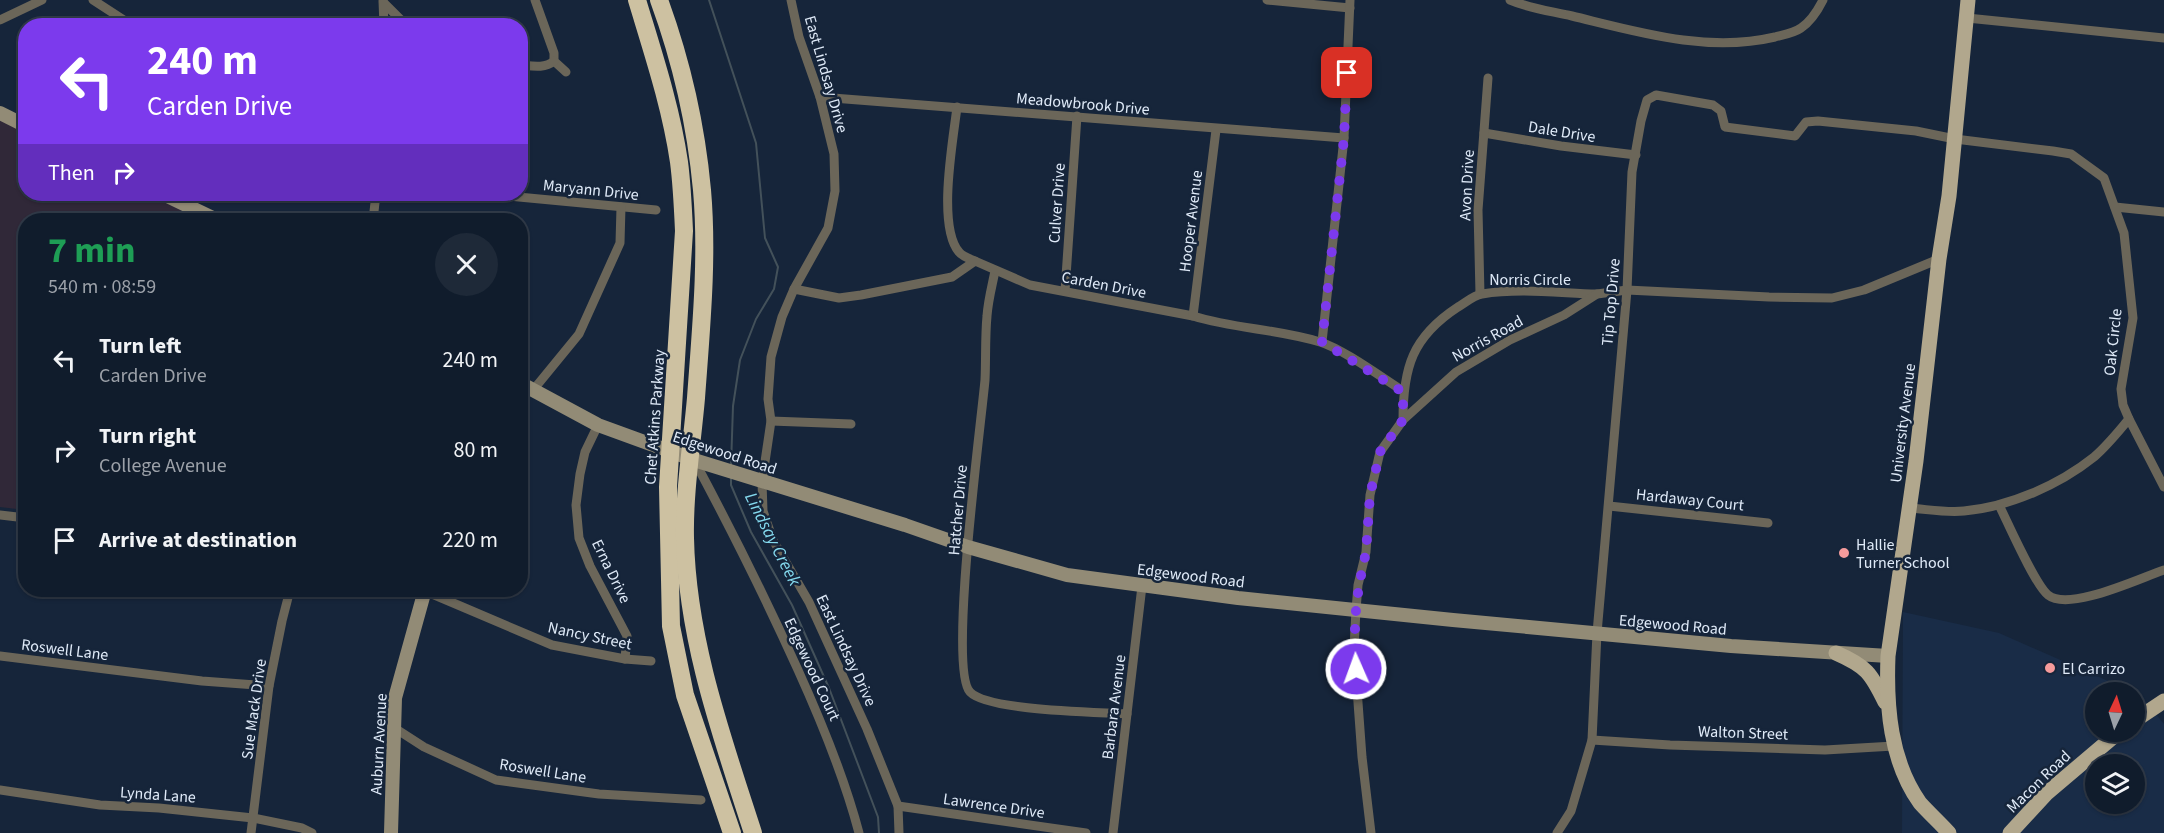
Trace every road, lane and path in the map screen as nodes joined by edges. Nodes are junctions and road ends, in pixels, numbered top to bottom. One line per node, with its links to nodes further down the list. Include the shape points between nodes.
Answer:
1 (42, 0): 17 (street)
2 (93, 0): 13 (street)
3 (536, 0): 19 (street)
4 (637, 0): 97 (highway, Chet Atkins Parkway, via 671,120 683,196 668,487 671,626 685,694)
5 (659, 0): 98 (highway, via 688,102 702,191 704,266 685,539 691,605 700,661 717,724)
6 (790, 0): 23 (street, East Lindsay Drive)
7 (1267, 0): 12 (street)
8 (1510, 0): 9 (street, via 1545,12 1654,36 1731,43 1754,42 1800,28)
9 (1823, 0)
10 (1968, 0): 16 (main road, University Avenue)
11 (383, 2): 14 (street); 15 (street)
12 (1350, 4): 30 (street)
13 (121, 18)
14 (384, 18)
15 (399, 18)
16 (1967, 18): 18 (street); 31 (main road, University Avenue)
17 (0, 20)
18 (2164, 38)
19 (554, 61): 20 (street, via 540,67); 21 (street)
20 (528, 66)
21 (566, 72)
22 (1488, 78): 29 (street, Avon Drive)
23 (820, 97): 24 (street, Meadowbrook Drive); 43 (street, East Lindsay Drive, via 834,154 835,191 828,228)
24 (957, 107): 26 (street, Meadowbrook Drive); 41 (street, via 948,184 949,232 960,253)
25 (0, 113): 27 (street)
26 (1077, 116): 28 (street, Meadowbrook Drive); 45 (street, Culver Drive)
27 (18, 122)
28 (1216, 130): 30 (street, Meadowbrook Drive); 48 (street, Hooper Avenue)
29 (1484, 133): 32 (street, Dale Drive); 46 (street, Avon Drive, via 1478,210)
30 (1344, 138): 49 (street)
31 (1955, 139): 32 (street, Tip Top Drive, via 1818,121 1806,122 1795,136 1725,127 1721,111 1713,105 1656,95 1647,100); 36 (street, Oak Circle, via 2071,154 2104,178); 40 (main road, University Avenue)
32 (1636, 155): 44 (street, Tip Top Drive)
33 (528, 198): 35 (street, Maryann Drive)
34 (178, 201): 39 (street)
35 (621, 207): 37 (street, Maryann Drive); 51 (street, via 620,243 579,334)
36 (2115, 207): 38 (street); 53 (street, Oak Circle, via 2124,233 2133,318 2121,389)
37 (656, 210)
38 (2164, 212)
39 (202, 213)
40 (1940, 259): 44 (street, Norris Road, via 1864,290 1832,298); 63 (main road, University Avenue)
41 (975, 261): 42 (street, Carden Drive); 43 (street, via 952,277 861,295 839,298)
42 (995, 271): 45 (street, Carden Drive, via 1030,285); 67 (street, Hatcher Drive, via 987,315 985,380)
43 (794, 289): 55 (street, East Lindsay Drive, via 771,357)
44 (1627, 290): 47 (street, Norris Road); 62 (street, Tip Top Drive)
45 (1065, 291): 48 (street, Carden Drive)
46 (1479, 294): 47 (street, Norris Circle); 52 (street, Norris Circle, via 1440,318 1416,347)
47 (1597, 294): 54 (street, Norris Road, via 1456,372)
48 (1193, 316): 49 (street, Carden Drive)
49 (1322, 342): 52 (street, Carden Drive)
50 (528, 387): 51 (street, Edgewood Road)
51 (534, 390): 57 (street, Edgewood Road)
52 (1403, 392): 54 (street, Norris Circle)
53 (2129, 419): 60 (street, Oak Circle); 61 (street, via 2096,455 2076,470)
54 (1403, 420): 73 (street, Norris Road, via 1380,452 1370,495)
55 (771, 421): 56 (street); 59 (street, East Lindsay Drive)
56 (850, 424)
57 (598, 425): 58 (street, Edgewood Road); 78 (street, Erna Drive, via 580,474 576,505 579,538 627,636)
58 (694, 460): 59 (street, Edgewood Road); 99 (street, Edgewood Court, via 743,554 832,747)
59 (762, 482): 67 (street, Edgewood Road); 92 (street, East Lindsay Drive, via 763,511 773,540 832,650)
60 (2164, 487)
61 (1999, 505): 63 (street, via 1962,512); 68 (street, via 2038,582 2058,600 2075,600)
62 (1609, 506): 66 (street, Hardaway Court); 74 (street, Tip Top Drive)
63 (1908, 508): 77 (main road, University Avenue)
64 (0, 514): 65 (street)
65 (18, 517)
66 (1768, 523)
67 (968, 547): 69 (street, Edgewood Road, via 1067,575); 83 (street, Hatcher Drive, via 962,643 965,681 971,694 1026,707)
68 (2164, 570)
69 (1142, 586): 73 (street, Edgewood Road); 83 (street, Barbara Avenue)
70 (288, 597): 80 (street, Sue Mack Drive)
71 (423, 597): 85 (street, Auburn Avenue, via 394,698)
72 (441, 597): 78 (street, Nancy Street, via 552,645)
73 (1356, 610): 74 (street, Edgewood Road); 103 (street, Norris Road, via 1354,648)
74 (1597, 633): 75 (street, Edgewood Road); 86 (street, Tip Top Drive)
75 (1836, 653): 77 (street, Edgewood Road); 82 (main road, via 1873,676)
76 (0, 656): 80 (street, Roswell Lane)
77 (1888, 656): 82 (main road, University Avenue)
78 (625, 659): 79 (street, Nancy Street)
79 (651, 661)
80 (269, 686): 93 (street, Sue Mack Drive)
81 (2164, 701): 84 (main road)
82 (1888, 707): 88 (main road, University Avenue)
83 (1126, 714): 102 (street, Barbara Avenue)
84 (2145, 714)
85 (393, 727): 90 (street, Roswell Lane, via 424,747 496,780 599,794); 96 (street, Auburn Avenue)
86 (1592, 740): 88 (street, Walton Street, via 1825,750); 104 (street, Tip Top Drive, via 1571,811)
87 (2107, 742): 107 (main road, Macon Road, via 2047,793)
88 (1894, 746): 91 (main road, University Avenue)
89 (0, 790): 93 (street, Lynda Lane, via 100,805)
90 (701, 800)
91 (1920, 802): 105 (main road); 106 (main road, University Avenue)
92 (898, 806): 100 (street, East Lindsay Drive); 101 (street, Lawrence Drive)
93 (253, 818): 94 (street, Sue Mack Drive); 95 (street, Lynda Lane)
94 (251, 833)
95 (312, 833)
96 (391, 833)
97 (732, 833)
98 (753, 833)
99 (859, 833)
100 (899, 833)
101 (1086, 833)
102 (1113, 833)
103 (1371, 833)
104 (1557, 833)
105 (1938, 833)
106 (1949, 833)
107 (2010, 833)

